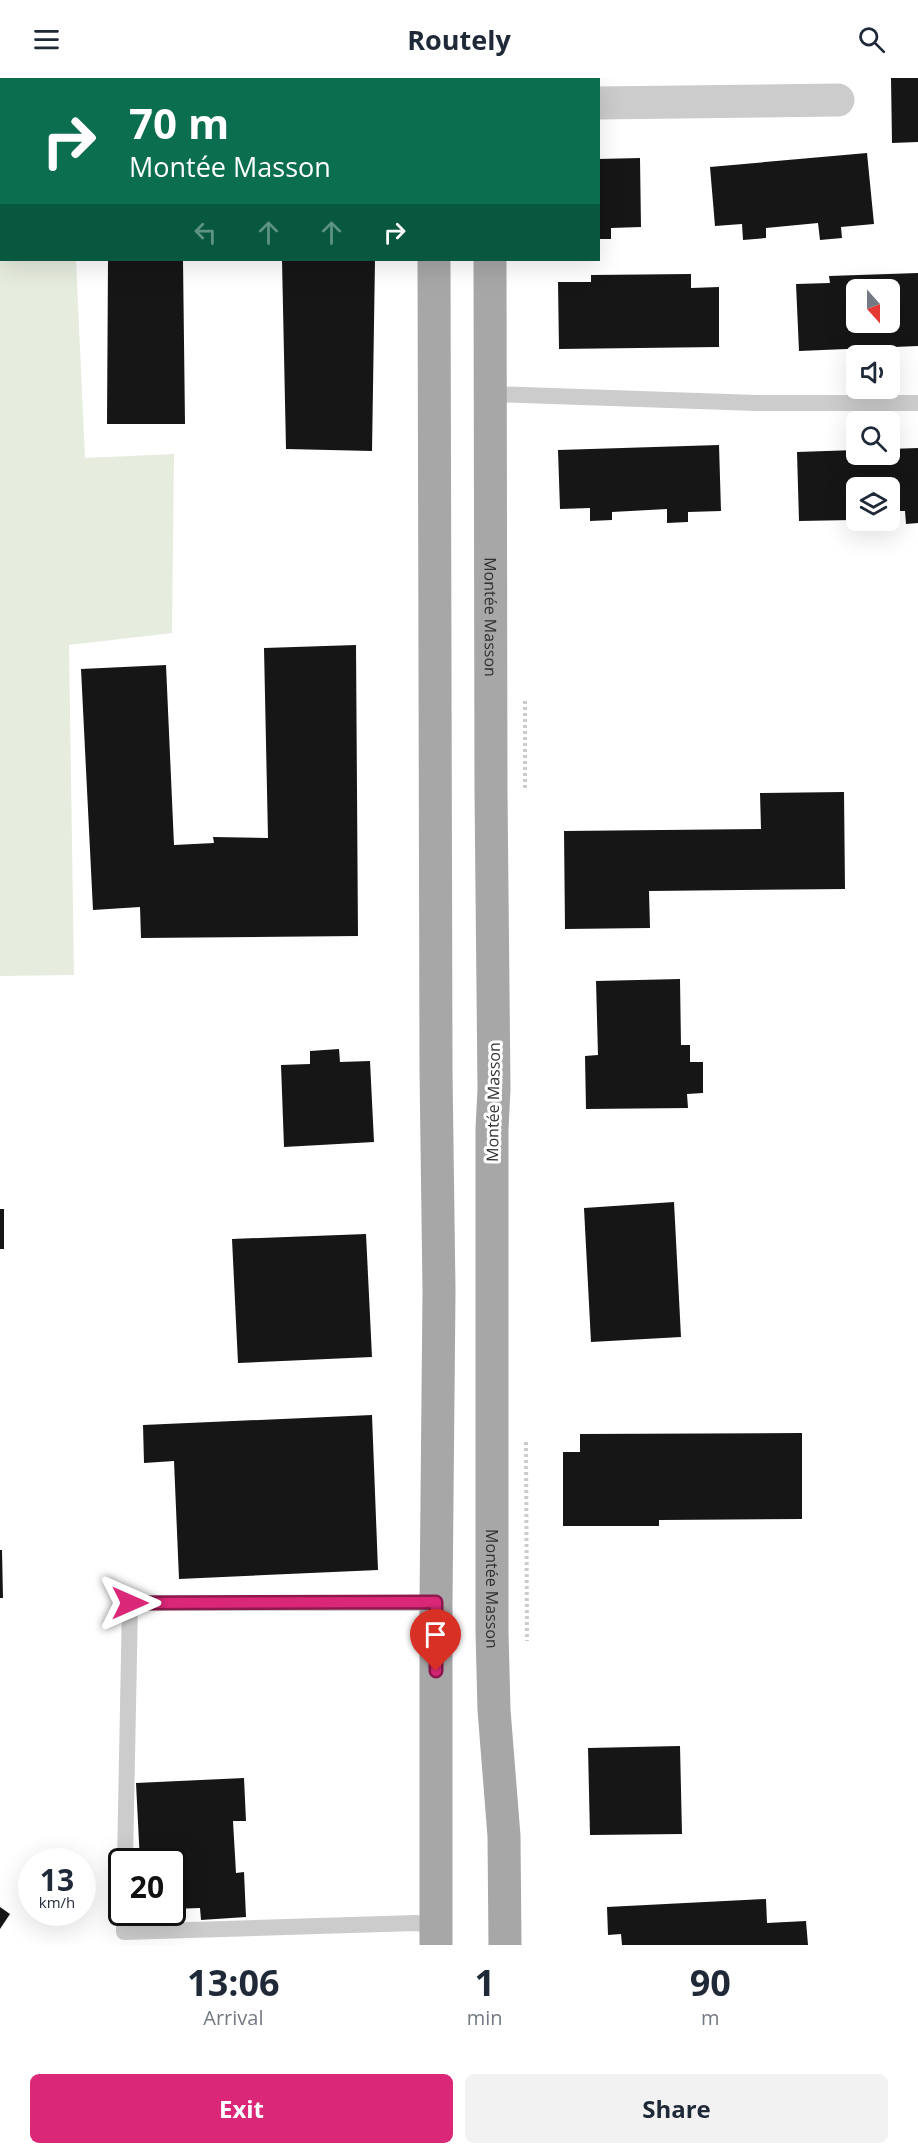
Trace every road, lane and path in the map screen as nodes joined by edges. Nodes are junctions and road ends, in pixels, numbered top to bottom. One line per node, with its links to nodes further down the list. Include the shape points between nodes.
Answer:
1 (838, 100): 2 (street)
2 (600, 103)
3 (434, 261): 10 (main road, via 439,1291)
4 (490, 261): 5 (main road, Montée Masson)
5 (490, 394): 6 (lane, via 757,403); 16 (main road, Montée Masson, via 492,1620 504,1836)
6 (918, 403)
7 (526, 769): 8 (path)
8 (525, 798)
9 (526, 1436): 11 (path)
10 (436, 1602): 12 (lane, via 130,1603); 14 (main road)
11 (527, 1620)
12 (125, 1848)
13 (124, 1926): 15 (lane, via 124,1932)
14 (436, 1936): 15 (lane, via 416,1923)
15 (182, 1938)
16 (505, 1945)

